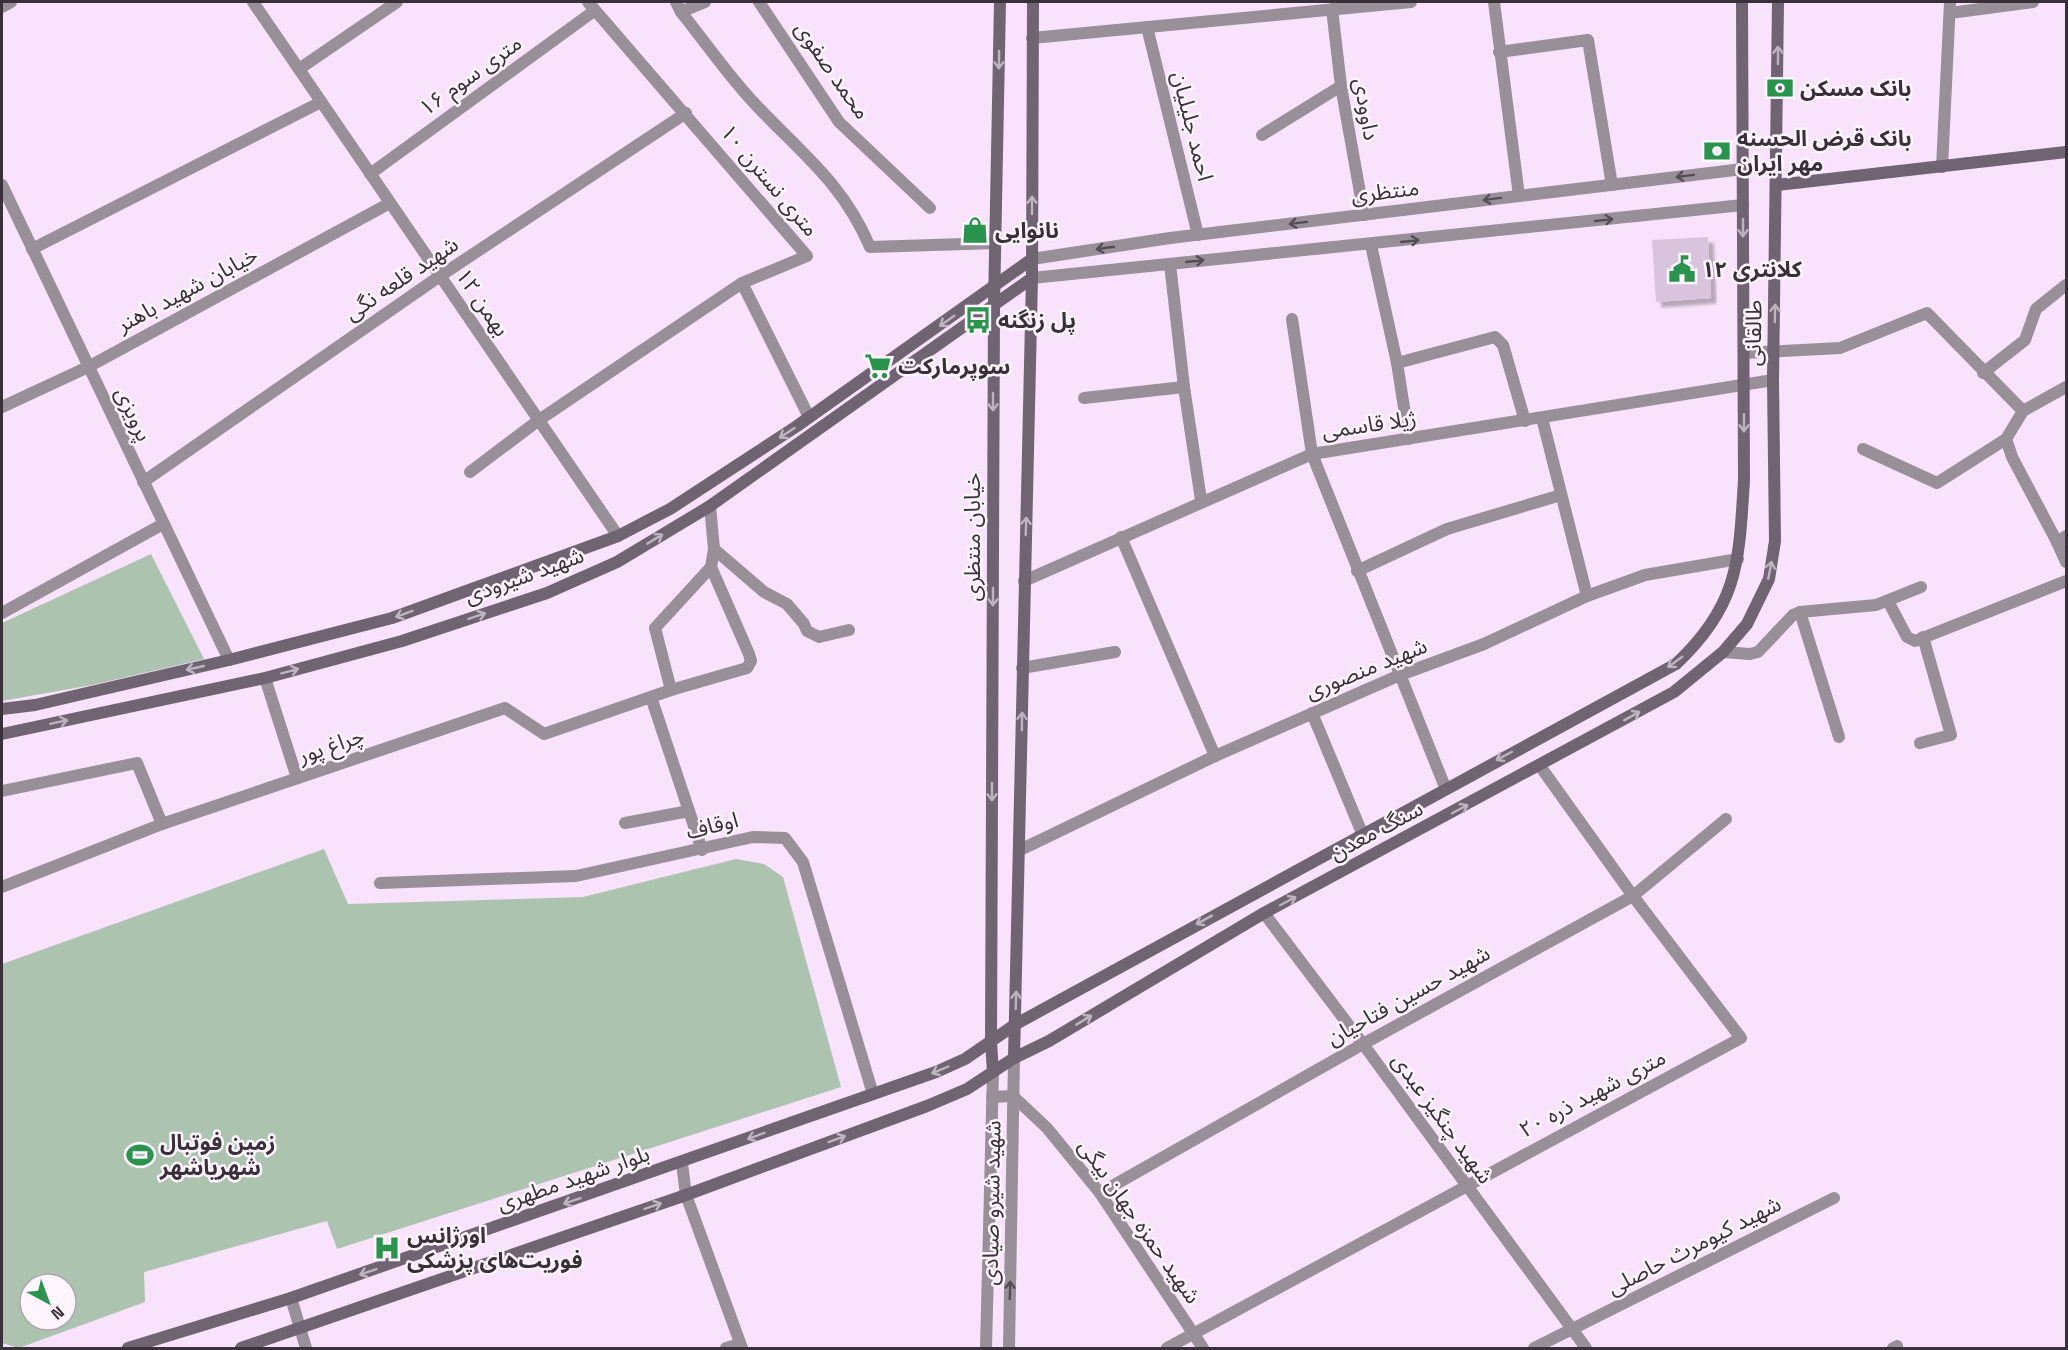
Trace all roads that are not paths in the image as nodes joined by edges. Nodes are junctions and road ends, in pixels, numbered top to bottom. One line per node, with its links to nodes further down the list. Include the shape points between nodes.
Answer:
1 (11, 2): 15 (street)
2 (253, 2): 22 (street, ۱۲ بهمن)
3 (397, 2): 22 (street)
4 (705, 2): 16 (street)
5 (759, 2): 37 (street, محمد صفوی, via 839,122)
6 (1000, 2): 40 (main road, خیابان منتظری, one-way to 40)
7 (1033, 2): 20 (main road)
8 (1395, 2): 9 (street); 18 (street)
9 (1410, 2)
10 (1494, 2): 21 (street)
11 (1742, 2): 29 (main road, طالقانی)
12 (1778, 2): 32 (main road, طالقانی, one-way to 12)
13 (2032, 2): 17 (street)
14 (591, 6): 25 (street, ۱۰ متری نسترن); 30 (street, ۱۶ متری سوم)
15 (2, 7)
16 (679, 7): 40 (street, via 754,104 836,186 859,220 870,246)
17 (1950, 7): 28 (street)
18 (1332, 9): 19 (street); 23 (street, داوودی)
19 (1147, 27): 20 (street); 39 (street, احمد جلیلیان)
20 (1032, 38): 43 (main road, one-way to 20)
21 (1499, 52): 31 (street, via 1588,40); 34 (street)
22 (298, 69): 24 (street, ۱۲ بهمن)
23 (1341, 86): 26 (street); 38 (street, داوودی)
24 (321, 102): 30 (street, ۱۲ بهمن); 42 (street)
25 (686, 113): 45 (street, شهید قلعه نگی); 47 (street, ۱۰ متری نسترن, via 807,256)
26 (1262, 135)
27 (2067, 153): 28 (main road)
28 (1942, 167): 32 (main road)
29 (1743, 169): 31 (street, منتظری, one-way to 31); 36 (main road, طالقانی)
30 (370, 174): 35 (street, ۱۲ بهمن)
31 (1612, 185): 34 (street, منتظری)
32 (1777, 185): 52 (main road, طالقانی, one-way to 32)
33 (2, 189): 42 (street, پرویزی)
34 (1519, 196): 38 (street, منتظری, one-way to 38)
35 (390, 203): 45 (street, ۱۲ بهمن); 55 (street, خیابان شهید باهنر)
36 (1743, 206): 41 (street, one-way to 36); 53 (main road, طالقانی, one-way to 53)
37 (930, 208)
38 (1364, 215): 39 (street, منتظری, one-way to 39)
39 (1198, 235): 43 (street, منتظری, one-way to 43)
40 (996, 243): 49 (main road, خیابان منتظری)
41 (1371, 245): 44 (street, one-way to 41); 54 (street)
42 (32, 249): 55 (street, پرویزی)
43 (1032, 259): 46 (main road); 49 (main road, شهید شیرودی)
44 (1170, 264): 46 (street); 59 (street)
45 (440, 276): 66 (street, ۱۲ بهمن); 73 (street, شهید قلعه نگی)
46 (1032, 278): 50 (main road, شهید شیرودی); 86 (main road, one-way to 46)
47 (742, 283): 64 (street); 66 (street, ۱۰ متری نسترن)
48 (2067, 285): 56 (street, via 2036,309 2025,340)
49 (994, 288): 50 (main road, خیابان منتظری); 64 (main road, شهید شیرودی, one-way to 64)
50 (994, 304): 76 (main road, شهید شیرودی); 127 (main road, خیابان منتظری, one-way to 127)
51 (1292, 319): 71 (street)
52 (1774, 351): 53 (street); 56 (street, via 1840,348 1927,313); 57 (main road, طالقانی)
53 (1744, 353): 58 (main road, طالقانی)
54 (1397, 363): 67 (street, via 1495,337 1503,345); 68 (street)
55 (88, 367): 62 (street, خیابان شهید باهنر); 73 (street, پرویزی)
56 (1983, 373): 63 (street)
57 (1773, 380): 58 (street, ژیلا قاسمی); 94 (main road, طالقانی, one-way to 57, via 1769,579 1775,541)
58 (1744, 383): 65 (street, ژیلا قاسمی); 82 (main road, طالقانی, one-way to 82, via 1744,480)
59 (1184, 387): 61 (street); 75 (street)
60 (2067, 387): 63 (street)
61 (1084, 398)
62 (2, 406)
63 (2023, 411): 69 (street)
64 (809, 417): 78 (main road, شهید شیرودی, one-way to 78, via 670,509)
65 (1542, 418): 67 (street, ژیلا قاسمی); 74 (street)
66 (539, 420): 72 (street, ۱۰ متری نسترن); 78 (street, ۱۲ بهمن)
67 (1525, 421): 68 (street, ژیلا قاسمی)
68 (1409, 439): 71 (street, ژیلا قاسمی)
69 (2006, 439): 70 (street, via 1936,483); 80 (street, via 2012,457)
70 (1863, 449)
71 (1312, 453): 75 (street, ژیلا قاسمی); 85 (street)
72 (470, 472)
73 (143, 482): 77 (street, پرویزی)
74 (1561, 495): 85 (street, via 1447,529); 89 (street)
75 (1201, 500): 79 (street, ژیلا قاسمی)
76 (710, 506): 81 (street); 102 (main road, شهید شیرودی, one-way to 76, via 402,641 547,593 617,562)
77 (163, 524): 92 (street); 99 (street, پرویزی)
78 (618, 536): 99 (main road, شهید شیرودی, one-way to 99, via 392,618)
79 (1120, 537): 86 (street, ژیلا قاسمی); 110 (street)
80 (2062, 539): 83 (street)
81 (714, 549): 84 (street); 95 (street, via 764,592 787,604 807,632 819,637)
82 (1738, 559): 89 (street, شهید منصوری, via 1645,575); 93 (main road, طالقانی)
83 (2067, 562)
84 (711, 567): 103 (street, via 655,628); 103 (street, چراغ پور, via 751,661 747,668)
85 (1357, 571): 101 (street)
86 (1024, 581): 100 (main road)
87 (2067, 581): 96 (street)
88 (1920, 587): 90 (street)
89 (1587, 596): 101 (street, شهید منصوری, via 1484,644)
90 (1888, 601): 91 (street); 96 (street, via 1909,640)
91 (1800, 612): 98 (street, via 1758,652); 108 (street)
92 (2, 613)
93 (1714, 620): 113 (main road, سنگ معدن, one-way to 113, via 1676,664)
94 (1747, 624): 98 (main road, سنگ معدن)
95 (849, 630)
96 (1923, 637): 109 (street, via 1951,735)
97 (1115, 652): 100 (street)
98 (1723, 652): 111 (main road, سنگ معدن, one-way to 98, via 1674,692)
99 (229, 660): 105 (main road, شهید شیرودی, one-way to 105, via 35,705)
100 (1022, 668): 121 (main road, one-way to 100)
101 (1400, 675): 106 (street, شهید منصوری); 113 (street)
102 (264, 678): 107 (main road, شهید شیرودی, one-way to 102); 112 (street)
103 (671, 690): 104 (street, چراغ پور)
104 (651, 697): 112 (street, چراغ پور, via 544,734 506,708); 115 (street)
105 (2, 709)
106 (1312, 712): 110 (street, شهید منصوری); 119 (street)
107 (2, 734)
108 (1839, 737)
109 (1920, 743)
110 (1215, 756): 121 (street, شهید منصوری)
111 (1540, 766): 124 (street, ۲۰ متری شهید ذره); 125 (main road, سنگ معدن, one-way to 111)
112 (297, 778): 118 (street, چراغ پور)
113 (1445, 788): 119 (main road, سنگ معدن)
114 (2, 791): 118 (street, via 137,763)
115 (689, 811): 117 (street); 120 (street)
116 (1726, 819): 124 (street, شهید حسین فتاحیان)
117 (625, 823)
118 (162, 824): 123 (street, چراغ پور)
119 (1362, 833): 126 (main road, سنگ معدن, one-way to 126)
120 (702, 850): 122 (street, اوقاف, via 576,876); 131 (street, اوقاف, via 753,837 785,838 803,862)
121 (1020, 850): 126 (main road, one-way to 121)
122 (380, 883)
123 (2, 887)
124 (1633, 896): 128 (street, شهید حسین فتاحیان); 135 (street, ۲۰ متری شهید ذره, via 1741,1038)
125 (1264, 914): 128 (street, شهید چنگیز عبدی); 129 (main road, سنگ معدن, one-way to 125)
126 (1016, 1024): 127 (main road, سنگ معدن); 129 (main road)
127 (991, 1041): 130 (main road, خیابان منتظری); 131 (main road, بلوار شهید مطهری, one-way to 131, via 965,1059)
128 (1363, 1044): 135 (street, شهید چنگیز عبدی); 136 (street, شهید حسین فتاحیان)
129 (1014, 1058): 130 (main road, سنگ معدن); 132 (street, شهید شیرو صیادی)
130 (993, 1072): 133 (street, شهید شیرو صیادی); 137 (main road, one-way to 130, via 927,1106 967,1089)
131 (873, 1094): 134 (main road, بلوار شهید مطهری, one-way to 134)
132 (1013, 1096): 133 (street); 136 (street, شهید حمزه جهان بیگی, via 1047,1128); 149 (street, شهید شیرو صیادی, one-way to 132)
133 (992, 1097): 148 (street, شهید شیرو صیادی)
134 (682, 1163): 137 (street); 139 (main road, بلوار شهید مطهری, one-way to 139)
135 (1466, 1185): 141 (street, شهید چنگیز عبدی); 142 (street, ۲۰ متری شهید ذره)
136 (1100, 1193): 142 (street, شهید حمزه جهان بیگی)
137 (686, 1195): 140 (main road, one-way to 137); 143 (street)
138 (1834, 1198): 141 (street, شهید کیومرث حاصلی)
139 (291, 1298): 140 (street); 144 (main road, بلوار شهید مطهری)
140 (300, 1330): 145 (main road); 146 (street)
141 (1572, 1330): 152 (street, شهید کیومرث حاصلی); 153 (street, شهید چنگیز عبدی)
142 (1193, 1335): 150 (street, ۲۰ متری شهید ذره); 151 (street, شهید حمزه جهان بیگی)
143 (741, 1346): 147 (street)
144 (128, 1348)
145 (241, 1348)
146 (306, 1348)
147 (726, 1348)
148 (986, 1348)
149 (1009, 1348)
150 (1167, 1348)
151 (1203, 1348)
152 (1534, 1348)
153 (1586, 1348)

